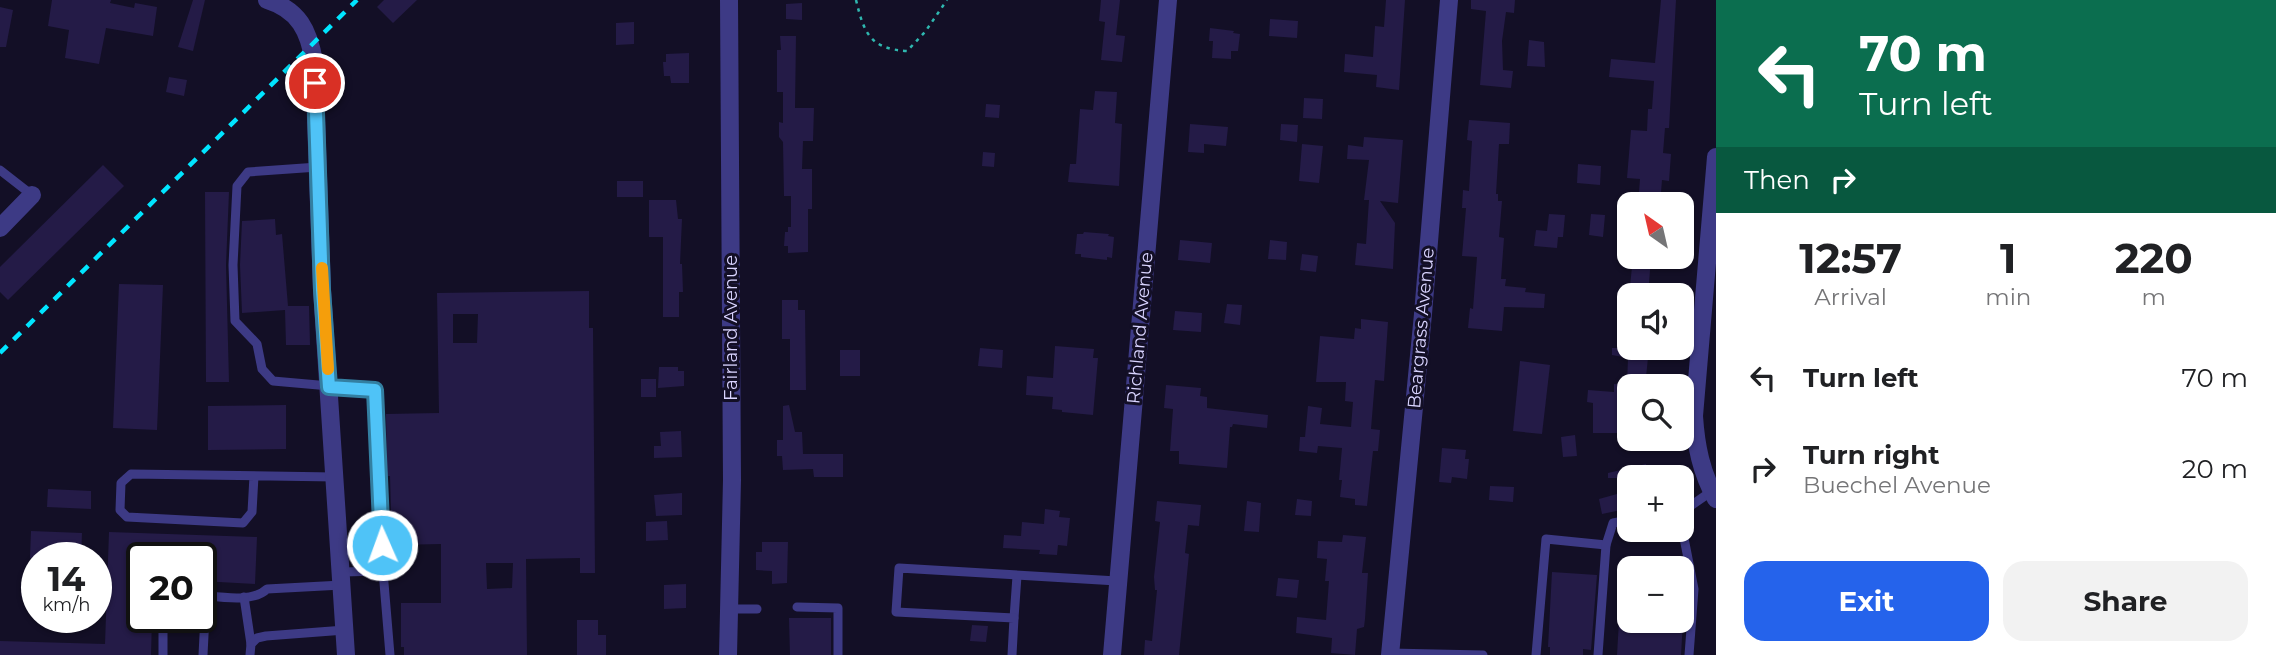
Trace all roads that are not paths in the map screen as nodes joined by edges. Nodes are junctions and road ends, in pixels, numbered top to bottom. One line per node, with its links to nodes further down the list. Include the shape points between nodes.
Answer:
1 (267, 0): 6 (street, via 283,5 308,34 314,62)
2 (729, 0): 27 (street, Fairland Avenue)
3 (1168, 0): 22 (street, Richland Avenue)
4 (1449, 0): 33 (street, Beargrass Avenue)
5 (1716, 157): 8 (street)
6 (318, 167): 11 (street); 11 (lane, via 248,172 237,187 235,321 257,344 262,369 273,381)
7 (0, 170): 9 (lane)
8 (1714, 193): 14 (street, via 1694,416 1696,444)
9 (32, 195): 10 (street)
10 (0, 228)
11 (329, 387): 13 (street); 19 (lane, via 375,390)
12 (254, 476): 12 (lane, via 131,474 121,483 120,510 127,517 243,523 252,512); 13 (lane)
13 (335, 477): 21 (street)
14 (1714, 495): 15 (lane)
15 (1694, 504)
16 (1617, 522): 18 (lane)
17 (1685, 542): 47 (lane, via 1694,589)
18 (1606, 545): 45 (lane, via 1546,539); 46 (lane)
19 (383, 571): 21 (lane); 39 (lane)
20 (1017, 576): 22 (lane); 28 (lane); 28 (lane, via 898,568 896,612)
21 (342, 578): 24 (lane); 29 (street)
22 (1117, 581): 43 (street, Richland Avenue)
23 (217, 596): 24 (lane)
24 (244, 597): 32 (lane)
25 (797, 607): 41 (lane, via 838,608)
26 (757, 608): 27 (lane)
27 (729, 609): 40 (street, Fairland Avenue)
28 (1014, 618): 42 (lane)
29 (345, 630): 32 (lane, via 266,636); 38 (street)
30 (163, 633): 35 (lane)
31 (203, 633): 36 (lane)
32 (251, 644): 37 (lane)
33 (1390, 654): 34 (lane)
34 (1425, 654): 44 (lane)
35 (163, 655)
36 (203, 655)
37 (250, 655)
38 (346, 655)
39 (390, 655)
40 (728, 655)
41 (838, 655)
42 (1012, 655)
43 (1112, 655)
44 (1483, 655)
45 (1536, 655)
46 (1598, 655)
47 (1689, 655)

